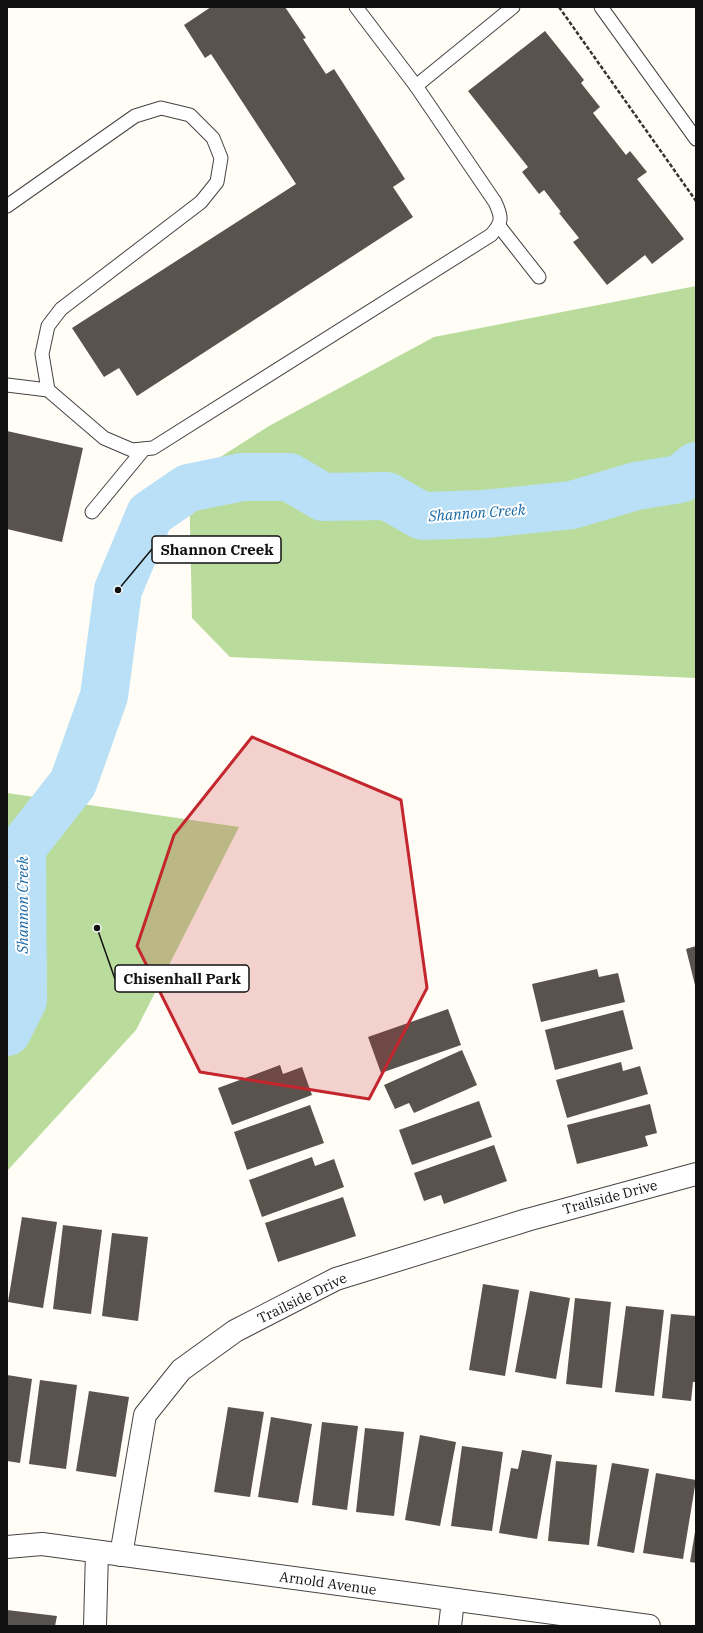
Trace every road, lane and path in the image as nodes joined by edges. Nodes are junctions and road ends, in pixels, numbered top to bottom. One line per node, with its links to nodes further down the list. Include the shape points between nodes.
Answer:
1 (356, 7): 5 (lane)
2 (513, 7): 5 (lane)
3 (559, 7): 7 (path)
4 (601, 7): 6 (lane)
5 (416, 86): 9 (lane, via 495,202 501,214)
6 (696, 139)
7 (696, 201)
8 (7, 206): 12 (lane, via 135,116 161,108 190,115 213,138 221,158 217,182 201,202 61,309 48,326 42,354)
9 (499, 226): 10 (lane); 13 (lane, via 491,235 153,448)
10 (539, 278)
11 (7, 385): 12 (lane)
12 (48, 390): 13 (lane, via 104,438 132,450)
13 (144, 449): 14 (lane)
14 (92, 512)
15 (696, 1174): 18 (street, Trailside Drive, via 527,1220 336,1279 235,1332 181,1370 145,1414)
16 (7, 1547): 17 (street, Arnold Avenue, via 42,1544)
17 (97, 1552): 18 (street, Arnold Avenue); 20 (street)
18 (121, 1555): 19 (street, Arnold Avenue)
19 (453, 1600): 21 (street); 22 (street, Arnold Avenue)
20 (95, 1626)
21 (450, 1626)
22 (649, 1626)

